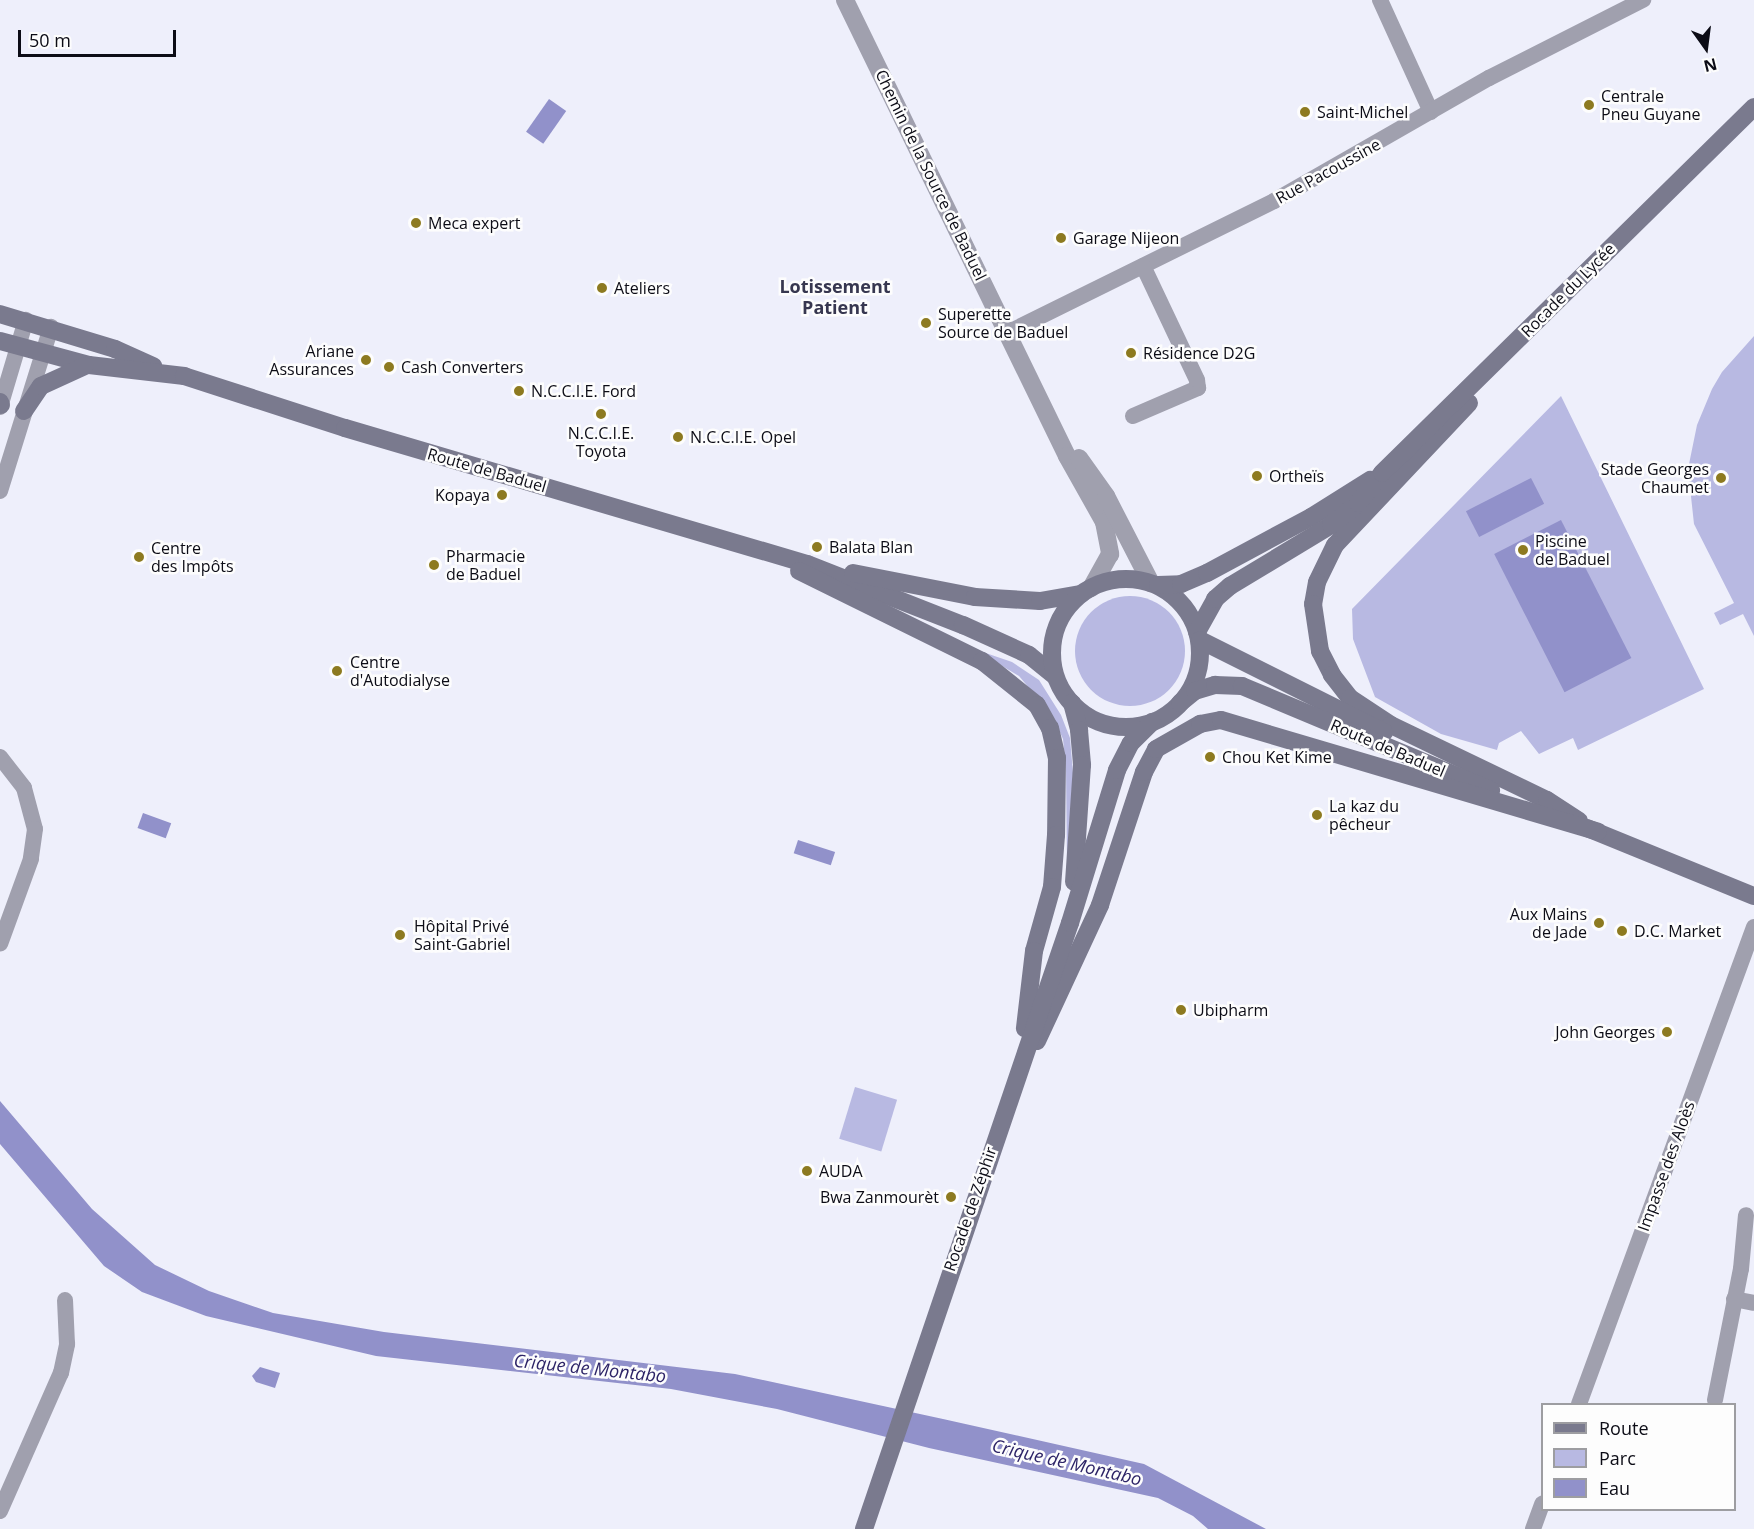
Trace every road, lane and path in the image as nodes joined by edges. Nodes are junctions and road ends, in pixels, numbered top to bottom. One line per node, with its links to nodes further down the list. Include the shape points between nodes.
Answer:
1 (845, 0): 10 (street, Chemin de la Source de Baduel)
2 (1380, 0): 5 (street)
3 (1642, 0): 5 (street, Rue Pacoussine)
4 (1754, 106): 12 (main road, Rocade du Lycée)
5 (1431, 112): 6 (street, Rue Pacoussine, via 1274,201)
6 (1143, 266): 10 (street, Rue Pacoussine); 20 (street, via 1198,388)
7 (0, 314): 8 (main road, Route de Baduel)
8 (26, 320): 9 (main road, Route de Baduel); 13 (street)
9 (51, 327): 14 (street); 16 (main road, Route de Baduel)
10 (1010, 332): 19 (street, Chemin de la Source de Baduel)
11 (0, 341): 13 (main road, Route de Baduel)
12 (1513, 344): 21 (main road, Rocade du Lycée); 33 (main road, via 1492,378 1335,545 1317,582 1314,629 1332,675 1350,698 1391,725 1547,800)
13 (18, 348): 14 (main road, Route de Baduel); 17 (street)
14 (42, 355): 15 (main road, Route de Baduel); 18 (street)
15 (88, 365): 16 (main road, Route de Baduel); 18 (main road, via 41,386)
16 (168, 373): 23 (main road, Route de Baduel)
17 (0, 405)
18 (24, 411): 22 (street)
19 (1049, 415): 25 (street, Chemin de la Source de Baduel, via 1106,496); 26 (street, Chemin de la Source de Baduel, via 1110,541 1106,564)
20 (1133, 416)
21 (1382, 473): 25 (main road, Rocade du Lycée, via 1311,517 1206,573 1181,584); 27 (main road, Rocade du Lycée, via 1358,503 1331,525 1215,599)
22 (0, 491)
23 (752, 546): 24 (main road, Route de Baduel); 38 (main road, via 982,661 1037,705 1050,728 1058,758 1054,867 1034,951)
24 (807, 564): 26 (main road, Route de Baduel, via 975,597 1040,601); 28 (main road, Route de Baduel, via 963,625 1029,655)
25 (1154, 584): 26 (main road, via 1121,579); 27 (main road, via 1182,604)
26 (1086, 591): 28 (main road, via 1070,604 1055,631)
27 (1198, 636): 30 (main road, via 1200,663 1193,684); 33 (main road, Route de Baduel)
28 (1055, 676): 29 (main road)
29 (1071, 703): 31 (main road, via 1101,722 1117,726); 35 (main road, Rocade de Zéphir, via 1079,730 1082,765)
30 (1180, 703): 31 (main road); 33 (main road, Route de Baduel, via 1195,691 1215,685 1242,686 1424,764)
31 (1152, 722): 35 (main road, Rocade de Zéphir, via 1131,743 1117,770)
32 (0, 757): 37 (street, via 24,788 35,829 31,859)
33 (1598, 832): 34 (main road, Route de Baduel); 38 (main road, via 1221,720 1200,724 1156,750 1144,772 1077,960 1044,1033)
34 (1754, 896)
35 (1070, 923): 38 (main road, Rocade de Zéphir)
36 (1754, 927): 44 (street, Impasse des Aloès)
37 (0, 944)
38 (1021, 1063): 45 (main road, Rocade de Zéphir)
39 (1746, 1215): 40 (street)
40 (1734, 1299): 42 (street); 43 (street)
41 (65, 1300): 47 (street, via 69,1321 61,1373)
42 (1754, 1303)
43 (1715, 1400)
44 (1579, 1403)
45 (874, 1497): 48 (main road, Rocade de Zéphir); 49 (main road, Rocade de Zéphir)
46 (1541, 1507): 50 (street)
47 (0, 1511)
48 (858, 1529)
49 (864, 1529)
50 (1533, 1529)

